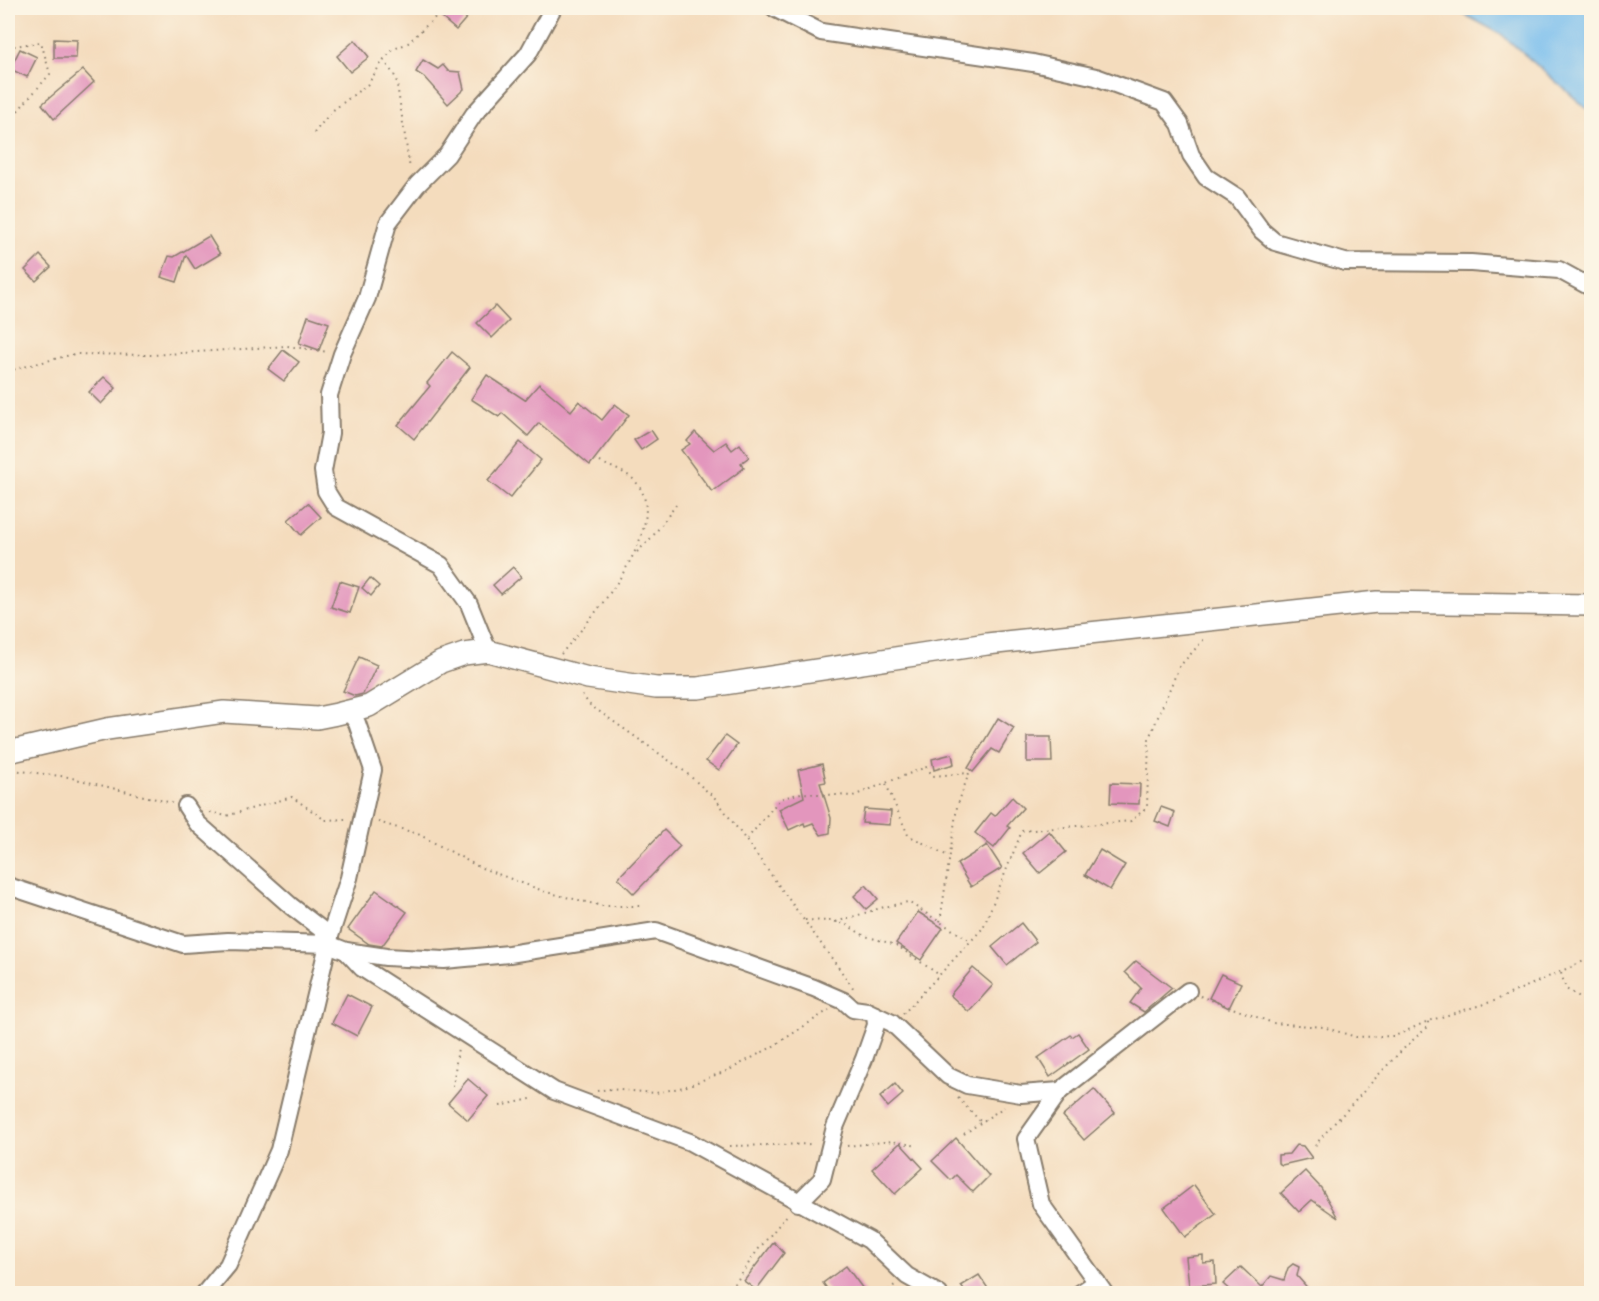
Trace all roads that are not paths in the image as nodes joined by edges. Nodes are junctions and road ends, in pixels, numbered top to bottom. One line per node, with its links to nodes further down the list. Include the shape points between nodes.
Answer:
1 (553, 8): 5 (street, via 528,54 474,114 447,154 388,224 367,298 329,395 330,433 323,471 326,491 336,507 441,565 469,604)
2 (774, 8): 3 (street, via 821,33 1033,63 1096,77 1164,102 1180,124 1191,154 1206,177 1237,197 1275,242 1346,262 1472,263 1559,270)
3 (1592, 288)
4 (1592, 605): 5 (street, via 1377,602 987,644 698,688 656,688 557,670)
5 (488, 651): 6 (street, via 441,662 369,706)
6 (349, 711): 7 (street, via 317,718 224,712 107,729); 10 (street, via 373,770)
7 (8, 752)
8 (186, 806): 10 (street, via 197,823)
9 (8, 886): 10 (street, via 183,944)
10 (329, 940): 11 (street); 17 (street, via 279,1150 228,1265)
11 (346, 951): 13 (street, via 444,960 656,931 712,949 844,1001 853,1009); 15 (street, via 362,968 560,1093 700,1147)
12 (1188, 991): 14 (street)
13 (871, 1013): 14 (street, via 891,1023 948,1076 967,1085 1020,1094); 15 (street, via 876,1025 835,1127 822,1179)
14 (1060, 1091): 16 (street, via 1026,1138 1041,1204)
15 (798, 1203): 18 (street, via 869,1240 907,1276)
16 (1101, 1288): 19 (street)
17 (204, 1293)
18 (939, 1293)
19 (1079, 1293)

